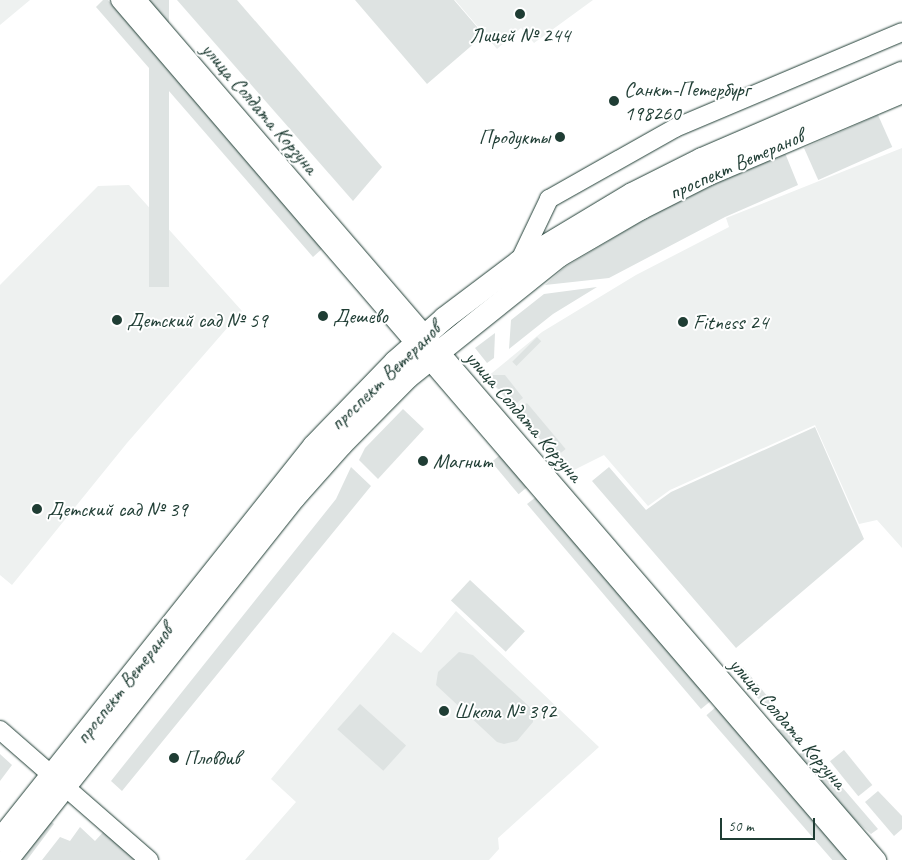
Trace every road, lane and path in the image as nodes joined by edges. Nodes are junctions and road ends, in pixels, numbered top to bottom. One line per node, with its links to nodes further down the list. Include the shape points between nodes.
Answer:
1 (120, 0): 8 (street, улица Солдата Корзуна)
2 (137, 0): 8 (street, улица Солдата Корзуна)
3 (902, 32): 4 (street)
4 (894, 40): 7 (street, via 675,128 549,199)
5 (902, 73): 7 (main road, проспект Ветеранов, via 702,159 632,194)
6 (902, 92): 8 (main road, проспект Ветеранов, via 709,174 640,209 559,256)
7 (518, 262): 8 (main road, проспект Ветеранов)
8 (427, 347): 10 (main road, проспект Ветеранов, via 294,498); 14 (street, улица Солдата Корзуна); 15 (street, улица Солдата Корзуна)
9 (0, 730): 10 (street)
10 (58, 780): 11 (main road, проспект Ветеранов); 12 (main road, проспект Ветеранов); 13 (street)
11 (0, 840)
12 (7, 860)
13 (148, 860)
14 (859, 860)
15 (877, 860)

